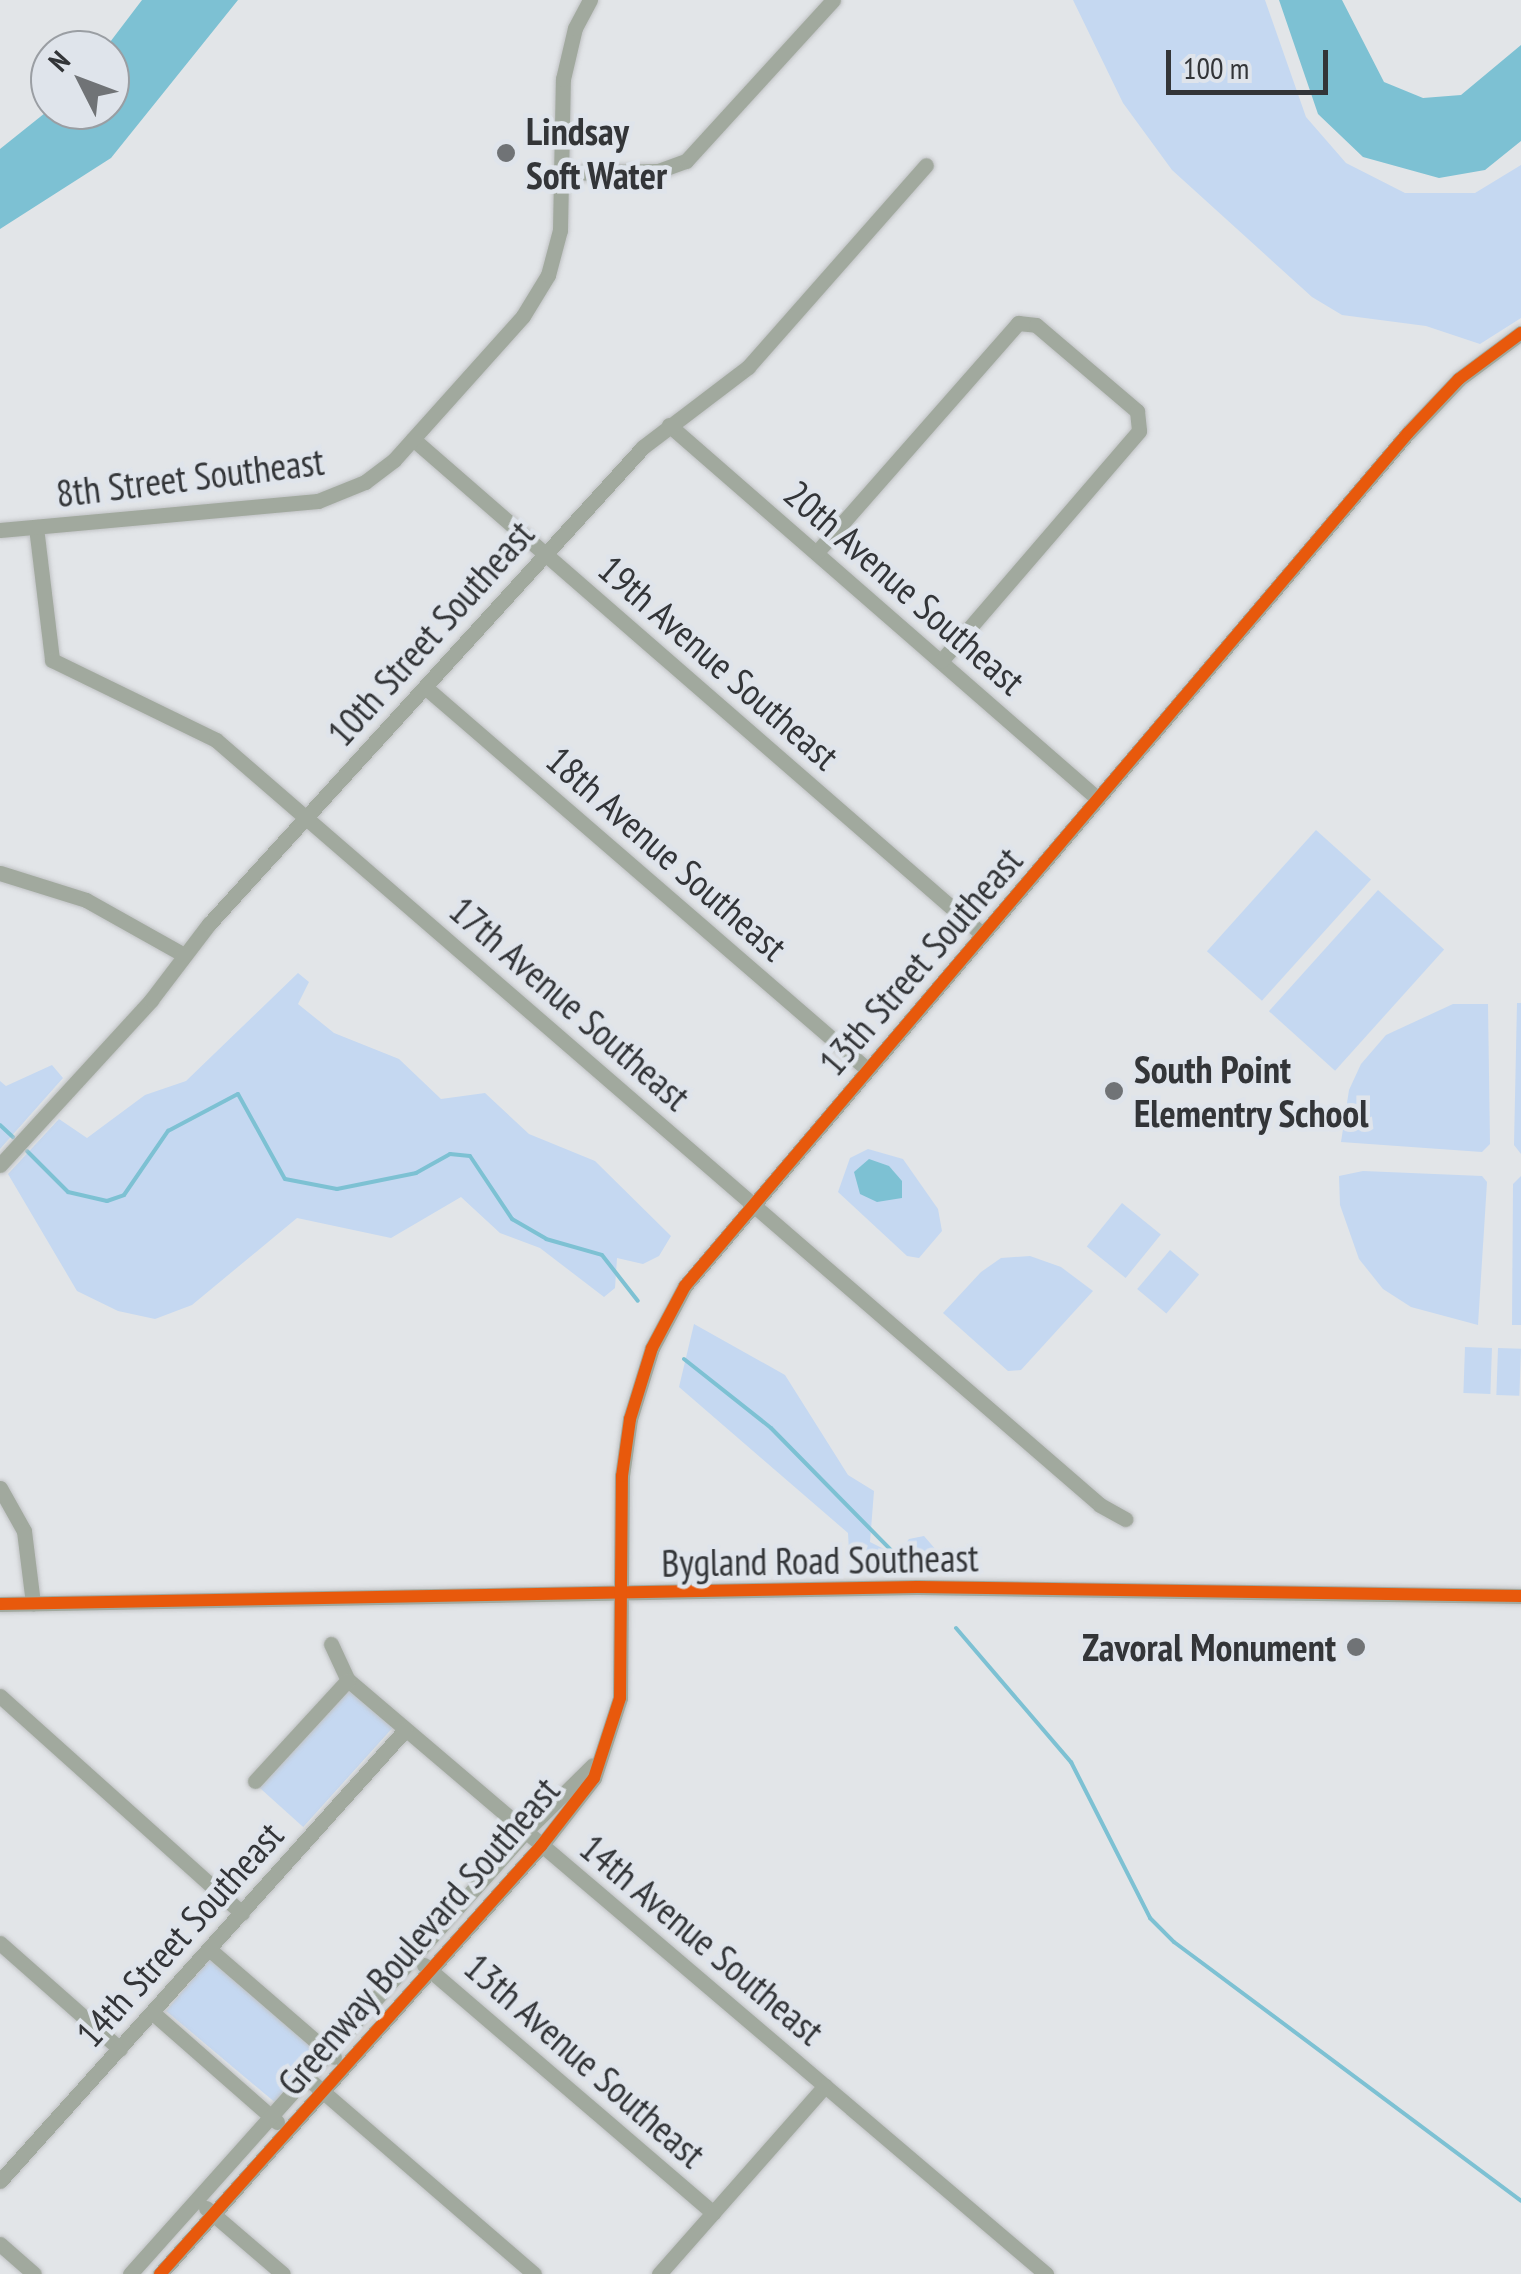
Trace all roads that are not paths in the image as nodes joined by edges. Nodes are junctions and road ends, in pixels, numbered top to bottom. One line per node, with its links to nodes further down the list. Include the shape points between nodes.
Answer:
1 (590, 0): 4 (street, 8th Street Southeast, via 575,28 563,78)
2 (833, 0): 4 (street, via 686,160 658,171)
3 (926, 164): 6 (street, 10th Street Southeast, via 748,367)
4 (563, 173): 7 (street, 8th Street Southeast, via 556,250 537,296)
5 (1521, 334): 14 (street, 13th Street Southeast, via 1460,379 1408,434)
6 (669, 425): 10 (street, 20th Avenue Southeast); 11 (street, 10th Street Southeast)
7 (413, 439): 8 (street, 8th Street Southeast, via 365,482 318,501); 11 (street, 19th Avenue Southeast)
8 (36, 527): 9 (street, 8th Street Southeast); 15 (street, 17th Avenue Southeast, via 52,660 194,724)
9 (0, 530)
10 (817, 552): 12 (street, 20th Avenue Southeast); 12 (street, via 1018,324 1036,325 1137,411 1139,431)
11 (545, 554): 13 (street, 10th Street Southeast); 17 (street, 19th Avenue Southeast)
12 (941, 661): 14 (street, 20th Avenue Southeast)
13 (426, 687): 15 (street, 10th Street Southeast); 19 (street, 18th Avenue Southeast)
14 (1098, 799): 17 (street, 13th Street Southeast)
15 (306, 818): 18 (street, 10th Street Southeast); 21 (street, 17th Avenue Southeast)
16 (0, 873): 18 (street, via 86,900)
17 (982, 934): 19 (street, 13th Street Southeast)
18 (184, 954): 20 (street, 10th Street Southeast)
19 (867, 1069): 21 (street, 13th Street Southeast)
20 (0, 1165)
21 (753, 1204): 23 (street, 17th Avenue Southeast); 24 (street, 13th Street Southeast, via 684,1286 644,1371 622,1476)
22 (0, 1488): 27 (street, via 24,1531)
23 (1125, 1520)
24 (620, 1592): 25 (street, Bygland Road Southeast, via 1090,1588); 26 (street, Bygland Road Southeast); 34 (street, Greenway Boulevard Southeast, via 620,1698)
25 (1521, 1596)
26 (197, 1600): 27 (street, Bygland Road Southeast); 29 (street)
27 (33, 1603): 28 (street, Bygland Road Southeast)
28 (0, 1604)
29 (198, 1617)
30 (331, 1644): 31 (street, 14th Avenue Southeast)
31 (348, 1680): 33 (street, 14th Avenue Southeast); 35 (street)
32 (0, 1696): 38 (street)
33 (404, 1730): 36 (street, 14th Avenue Southeast); 38 (street, 14th Street Southeast)
34 (610, 1742): 36 (street, Greenway Boulevard Southeast); 37 (street, Greenway Boulevard Southeast, via 594,1778)
35 (255, 1781)
36 (525, 1832): 37 (street, 14th Avenue Southeast); 41 (street, Greenway Boulevard Southeast)
37 (541, 1846): 42 (street, Greenway Boulevard Southeast); 48 (street, 14th Avenue Southeast)
38 (242, 1913): 40 (street, 14th Street Southeast)
39 (0, 1943): 44 (street)
40 (209, 1949): 43 (street, 14th Street Southeast); 45 (street)
41 (414, 1956): 42 (street, 13th Avenue Southeast); 45 (street, Greenway Boulevard Southeast)
42 (430, 1970): 46 (street, Greenway Boulevard Southeast); 54 (street, 13th Avenue Southeast)
43 (152, 2012): 44 (street, 14th Street Southeast); 50 (street)
44 (120, 2049): 52 (street, 14th Street Southeast)
45 (328, 2052): 46 (street); 47 (street, Greenway Boulevard Southeast)
46 (345, 2066): 49 (street, Greenway Boulevard Southeast)
47 (306, 2077): 49 (street); 50 (street, Greenway Boulevard Southeast)
48 (825, 2086): 54 (street); 63 (street, 14th Avenue Southeast)
49 (322, 2092): 51 (street, Greenway Boulevard Southeast); 61 (street)
50 (270, 2117): 51 (street); 53 (street, Greenway Boulevard Southeast)
51 (287, 2132): 55 (street, Greenway Boulevard Southeast)
52 (0, 2180)
53 (197, 2199): 55 (street); 58 (street, Greenway Boulevard Southeast)
54 (713, 2213): 62 (street)
55 (213, 2214): 59 (street, Greenway Boulevard Southeast); 60 (street)
56 (0, 2244): 57 (street)
57 (34, 2274)
58 (130, 2274)
59 (160, 2274)
60 (283, 2274)
61 (534, 2274)
62 (658, 2274)
63 (1046, 2274)

